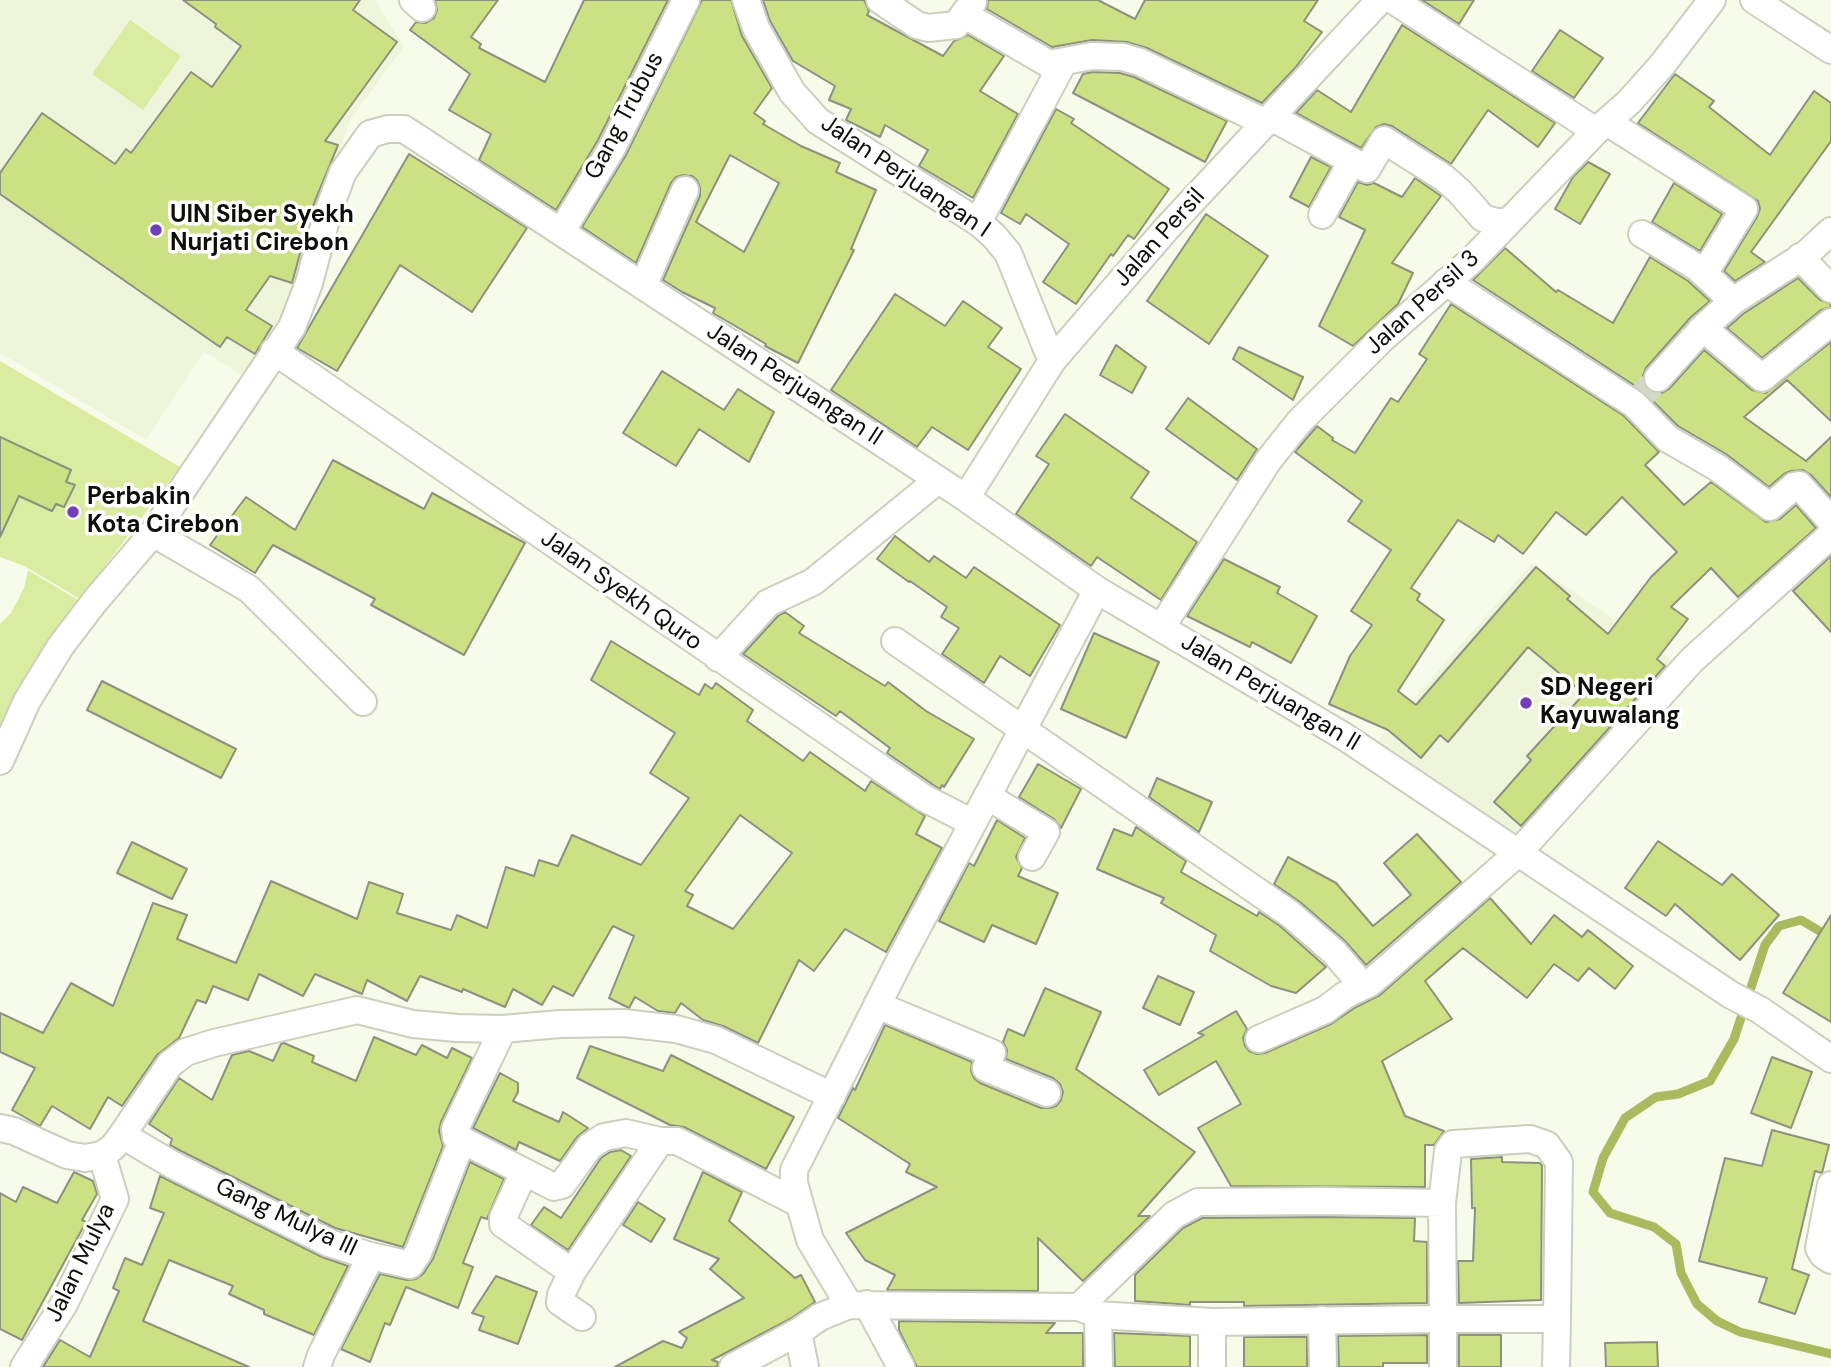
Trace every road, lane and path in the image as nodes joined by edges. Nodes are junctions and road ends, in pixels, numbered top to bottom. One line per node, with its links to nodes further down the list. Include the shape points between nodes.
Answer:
1 (687, 0): 19 (street, Gang Trubus, via 612,148)
2 (746, 0): 16 (street, Jalan Perjuangan I, via 756,28 792,92 818,121)
3 (880, 0): 8 (street, via 928,29 956,25)
4 (1380, 0): 11 (street, Jalan Persil)
5 (1393, 0): 12 (street)
6 (1712, 0): 12 (street, Jalan Persil 3, via 1662,65)
7 (1754, 0): 9 (street)
8 (969, 8): 10 (street, via 1038,59 1049,64)
9 (1831, 50)
10 (1063, 62): 11 (street, via 1092,56 1123,57); 16 (street)
11 (1268, 120): 13 (street); 30 (street, Jalan Persil)
12 (1602, 126): 17 (street, Jalan Persil 3); 22 (street, via 1744,209)
13 (1352, 161): 15 (street); 17 (street, via 1367,169 1384,140 1444,178 1483,218)
14 (685, 190): 24 (street)
15 (1322, 215)
16 (978, 222): 30 (street, Jalan Perjuangan I, via 1008,253)
17 (1508, 222): 23 (street, Jalan Persil 3)
18 (1831, 231): 21 (street)
19 (561, 232): 24 (street, Jalan Perjuangan II); 29 (street, Jalan Perjuangan II, via 408,130 374,132 343,172 309,283 292,327)
20 (1642, 234): 22 (street)
21 (1800, 257): 25 (street); 26 (street)
22 (1704, 274): 26 (street)
23 (1446, 282): 34 (street, via 1634,404 1668,439 1718,468 1769,507 1799,485); 38 (street, Jalan Persil 3, via 1381,339 1299,422 1268,461)
24 (643, 286): 32 (street, Jalan Perjuangan II)
25 (1831, 289)
26 (1733, 301): 28 (street)
27 (1831, 322): 28 (street, via 1762,378)
28 (1703, 328): 31 (street)
29 (274, 351): 35 (street, Jalan Perjuangan II); 40 (street, Jalan Syekh Quro)
30 (1052, 361): 33 (street, Jalan Persil)
31 (1658, 378)
32 (939, 480): 33 (street, Jalan Perjuangan II); 40 (street, via 813,582 768,603)
33 (966, 498): 37 (street, Jalan Perjuangan II)
34 (1831, 521)
35 (153, 533): 41 (street, via 249,589); 43 (street, Jalan Perjuangan II, via 60,647 27,701)
36 (1831, 534): 46 (street, via 1692,660)
37 (1097, 590): 38 (street, Jalan Perjuangan II); 42 (street)
38 (1161, 628): 46 (street, Jalan Perjuangan II, via 1345,737)
39 (895, 641): 42 (street)
40 (718, 658): 45 (street, Jalan Syekh Quro, via 924,798)
41 (363, 702)
42 (1022, 728): 44 (street); 48 (street, via 1290,914 1334,952)
43 (0, 761)
44 (986, 796): 45 (street); 47 (street, via 1046,832)
45 (973, 823): 49 (street)
46 (1519, 852): 48 (street); 52 (street, Jalan Perjuangan II)
47 (1032, 857)
48 (1363, 986): 51 (street, via 1317,1014)
49 (877, 1005): 53 (street, via 992,1054 986,1068); 54 (street)
50 (503, 1029): 54 (street, via 624,1023 676,1029 716,1040); 56 (street, via 413,1024 356,1010 214,1043 170,1063); 57 (street, via 455,1129)
51 (1259, 1039)
52 (1831, 1059)
53 (1047, 1093)
54 (832, 1096): 62 (street, via 794,1170)
55 (0, 1128): 59 (street, via 67,1154)
56 (122, 1135): 59 (street); 64 (street, Gang Mulya III, via 329,1243)
57 (462, 1140): 60 (street); 64 (street, Gang Mulya III, via 410,1265)
58 (660, 1141): 60 (street, via 626,1133 604,1137 590,1146 562,1185 554,1187); 62 (street, via 677,1141); 66 (street)
59 (102, 1155): 75 (street, Jalan Mulya, via 114,1199 64,1304)
60 (524, 1172): 66 (street, via 503,1224)
61 (1831, 1185): 65 (street, via 1819,1248)
62 (799, 1203): 67 (street, via 810,1240)
63 (1441, 1203): 68 (street, via 1198,1202 1174,1215); 70 (street); 71 (street, via 1448,1151 1453,1144 1530,1139 1547,1145 1559,1162)
64 (371, 1256): 76 (street)
65 (1831, 1260)
66 (572, 1272): 69 (street, via 560,1302)
67 (858, 1304): 68 (street); 74 (street, via 820,1317); 79 (street)
68 (1088, 1311): 73 (street); 80 (street)
69 (582, 1317)
70 (1443, 1319): 71 (street); 72 (street); 83 (street)
71 (1557, 1319): 84 (street)
72 (1322, 1320): 73 (street); 82 (street)
73 (1212, 1321): 81 (street)
74 (798, 1332): 77 (street); 78 (street)
75 (24, 1367)
76 (317, 1367)
77 (733, 1367)
78 (805, 1367)
79 (901, 1367)
80 (1099, 1367)
81 (1212, 1367)
82 (1323, 1367)
83 (1443, 1367)
84 (1556, 1367)

